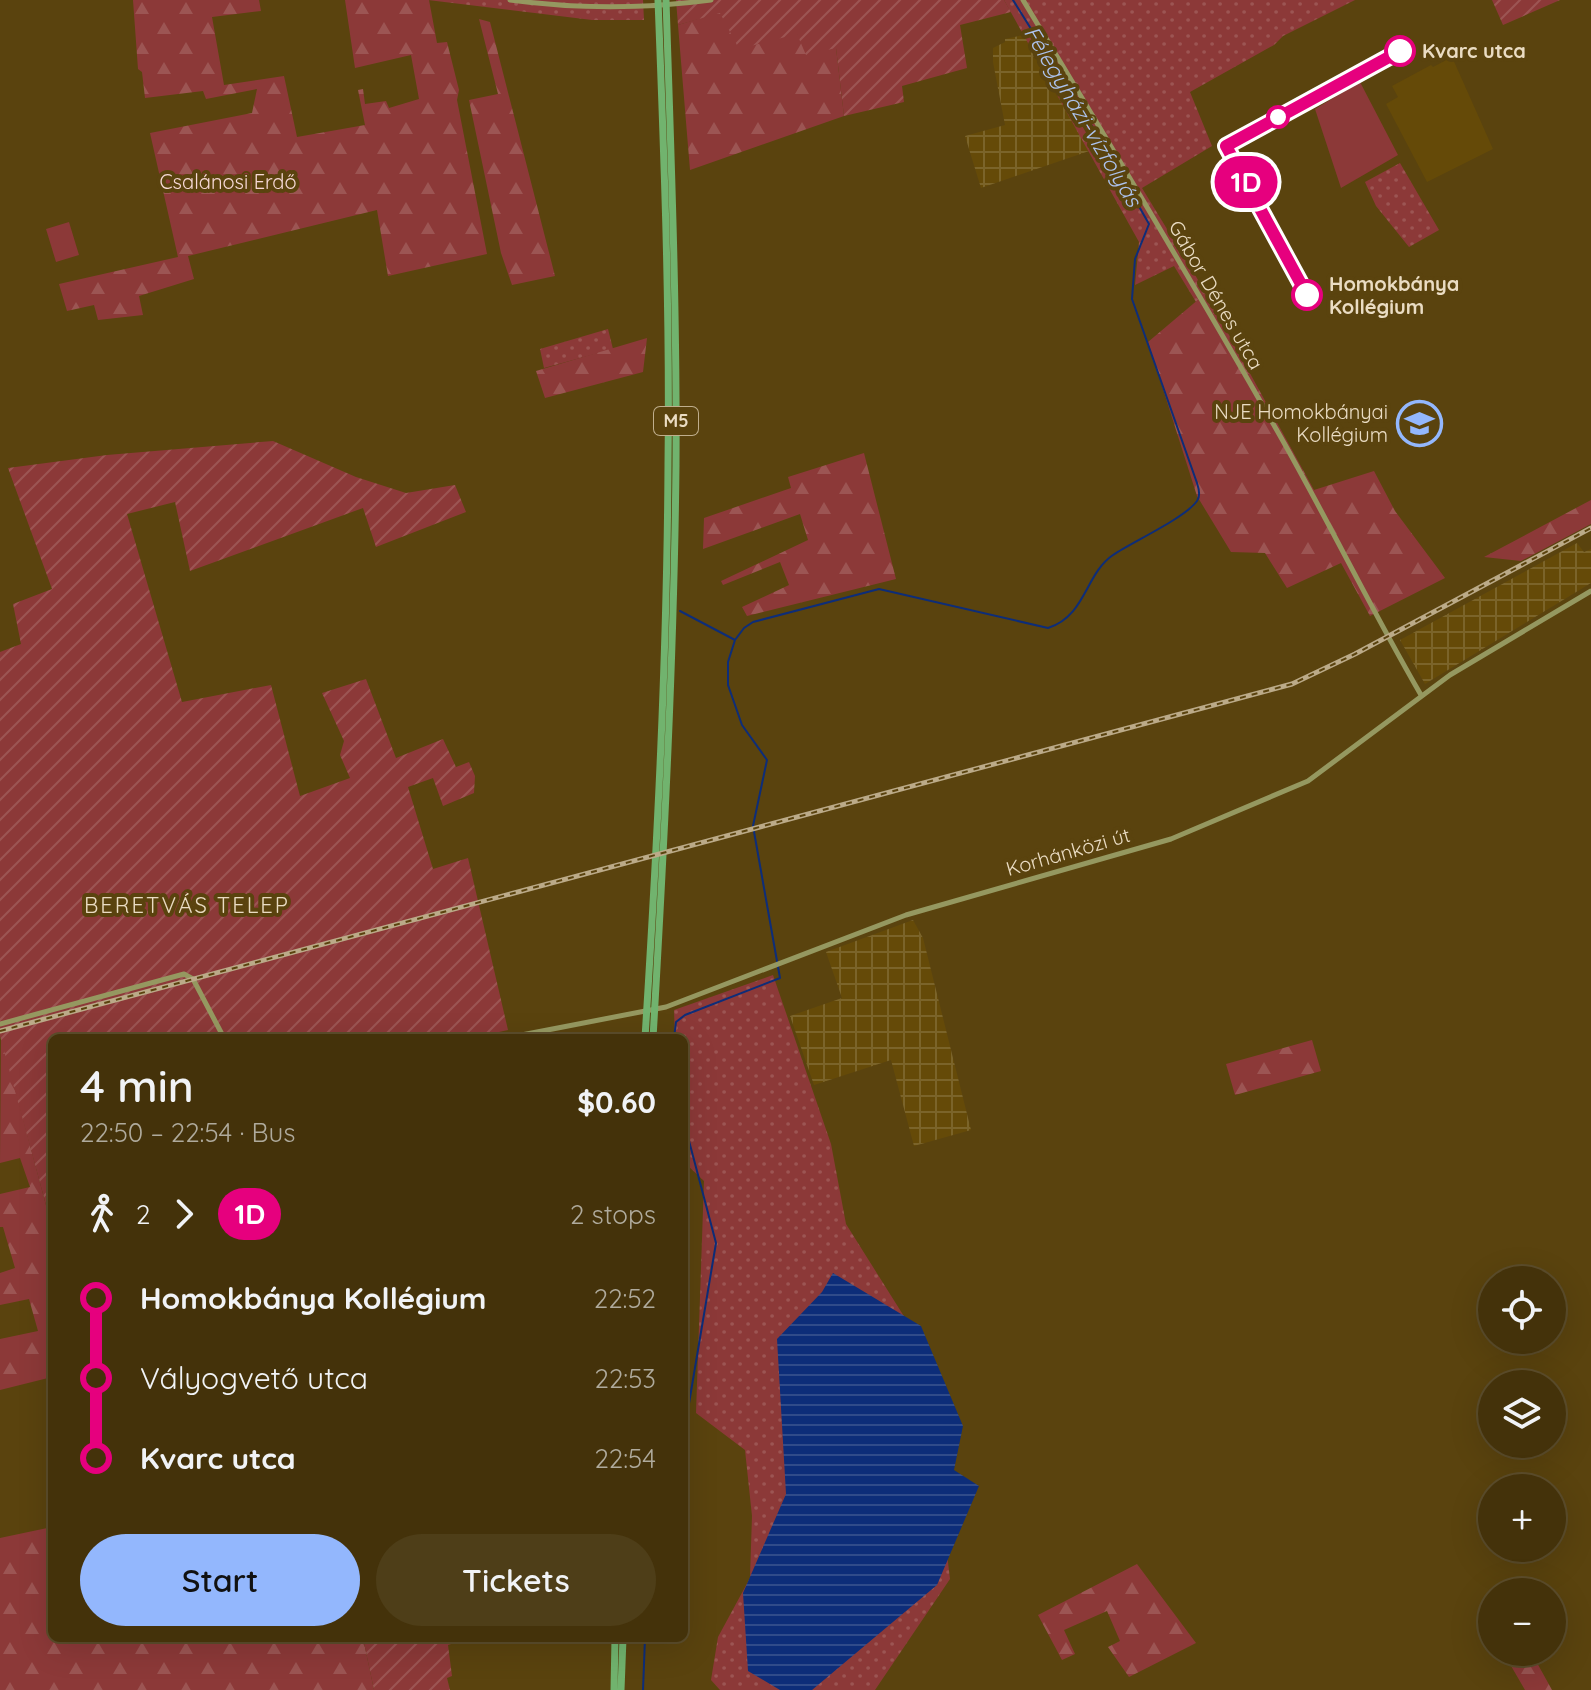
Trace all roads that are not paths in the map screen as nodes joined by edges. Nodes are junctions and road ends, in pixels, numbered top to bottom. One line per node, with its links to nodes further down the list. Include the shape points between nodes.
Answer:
1 (510, 0): 4 (street, via 647,6)
2 (658, 0): 8 (highway, M5, via 668,463)
3 (666, 0): 8 (highway, M5, via 676,463 674,611)
4 (711, 0)
5 (1023, 0): 7 (street, Gábor Dénes utca, via 1280,436)
6 (1591, 591): 7 (street, Korhánközi út)
7 (1421, 695): 12 (street, Korhánközi út, via 1308,781 1171,839 906,915 666,1007)
8 (660, 840): 9 (highway, M5)
9 (650, 1023): 13 (highway, M5); 14 (highway, M5)
10 (0, 1024): 11 (street, via 179,975 188,976)
11 (222, 1034)
12 (527, 1034)
13 (646, 1034)
14 (652, 1034)
15 (615, 1642): 17 (highway)
16 (623, 1642): 18 (highway)
17 (614, 1690)
18 (621, 1690)

